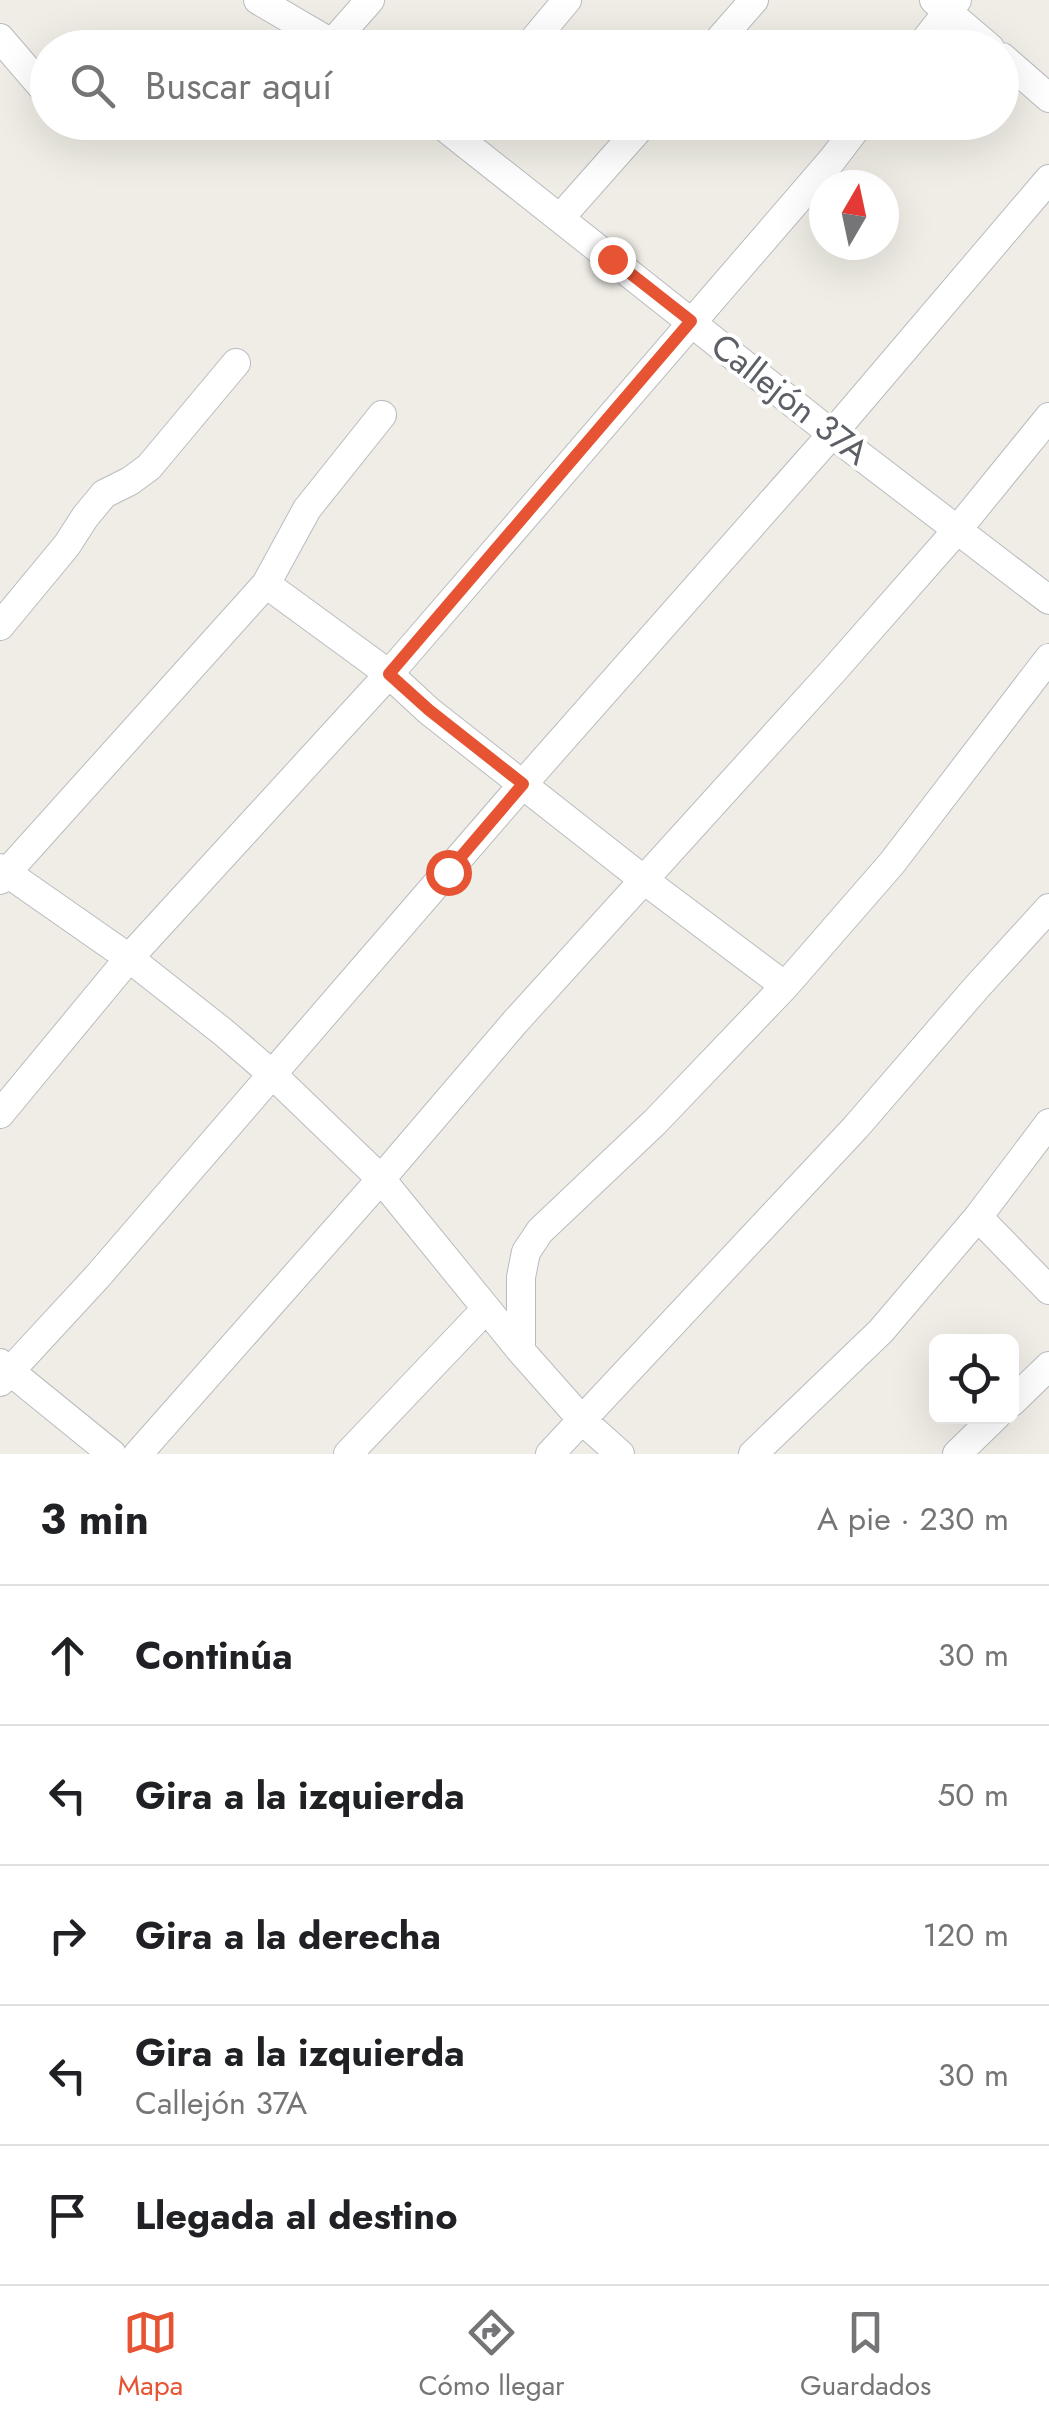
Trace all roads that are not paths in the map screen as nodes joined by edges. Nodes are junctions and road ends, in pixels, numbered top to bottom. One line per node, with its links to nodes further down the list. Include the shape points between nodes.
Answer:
1 (258, 0): 6 (street)
2 (370, 0): 7 (street)
3 (567, 0): 8 (street)
4 (754, 0): 9 (street)
5 (946, 4): 10 (street); 11 (street)
6 (310, 30)
7 (347, 30)
8 (542, 30)
9 (728, 30)
10 (930, 30)
11 (972, 30)
12 (0, 38): 14 (street)
13 (1019, 72): 15 (street)
14 (30, 73)
15 (1049, 98)
16 (468, 140): 20 (street, Callejón 37A)
17 (629, 140): 20 (street)
18 (847, 140): 21 (street)
19 (1049, 179): 25 (street)
20 (560, 218): 21 (street, Callejón 37A)
21 (691, 321): 25 (street, Callejón 37A); 31 (street)
22 (236, 363): 29 (street, via 148,467 104,494)
23 (382, 416): 27 (street, via 306,509)
24 (1049, 417): 26 (street)
25 (832, 434): 26 (street, Callejón 37A); 32 (street)
26 (958, 528): 28 (street, Callejón 37A); 34 (street)
27 (266, 584): 31 (street); 33 (street)
28 (1049, 600)
29 (0, 626)
30 (1049, 658): 37 (street, via 892,863)
31 (389, 674): 32 (street); 36 (street)
32 (523, 784): 34 (street); 38 (street)
33 (2, 874): 36 (street)
34 (644, 880): 37 (street); 41 (street)
35 (1049, 908): 49 (street)
36 (129, 958): 38 (street); 39 (street)
37 (785, 986): 45 (street, via 540,1231 521,1277)
38 (273, 1075): 41 (street); 47 (street, via 97,1277)
39 (0, 1114)
40 (1049, 1123): 42 (street)
41 (381, 1180): 44 (street); 52 (street)
42 (978, 1217): 43 (street); 56 (street, via 880,1331)
43 (1049, 1290)
44 (486, 1310): 45 (street); 53 (street)
45 (521, 1351): 49 (street)
46 (1049, 1366): 48 (street)
47 (3, 1372): 51 (street)
48 (1019, 1395)
49 (582, 1421): 54 (street); 55 (street)
50 (988, 1424): 57 (street)
51 (112, 1454)
52 (138, 1454)
53 (348, 1454)
54 (550, 1454)
55 (620, 1454)
56 (753, 1454)
57 (956, 1454)

